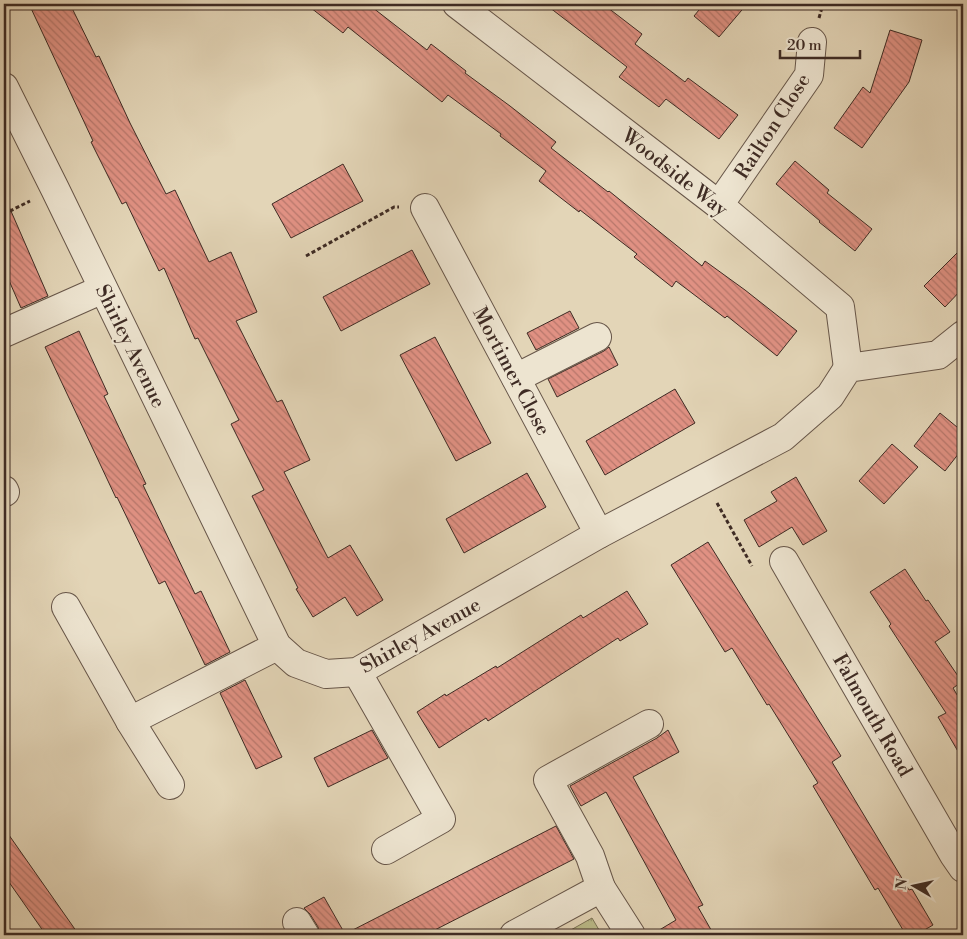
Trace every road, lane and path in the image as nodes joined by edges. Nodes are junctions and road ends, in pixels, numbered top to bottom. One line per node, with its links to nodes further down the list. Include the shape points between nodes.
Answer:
1 (457, 4): 4 (street, Woodside Way)
2 (812, 42): 4 (street, Railton Close, via 810,76)
3 (4, 87): 7 (street, Shirley Avenue)
4 (719, 206): 11 (street, Woodside Way, via 840,306)
5 (425, 208): 6 (path, via 394,207); 12 (street, Mortimer Close)
6 (306, 256)
7 (103, 289): 8 (street); 18 (street, Shirley Avenue)
8 (4, 333)
9 (963, 335): 11 (street, via 938,355)
10 (597, 337): 12 (street)
11 (848, 368): 14 (street, Shirley Avenue, via 830,396 783,437)
12 (516, 378): 14 (street, Mortimer Close)
13 (717, 502): 16 (path)
14 (599, 534): 19 (street, Shirley Avenue)
15 (784, 561): 24 (street, Falmouth Road)
16 (752, 566)
17 (66, 607): 20 (street)
18 (277, 646): 19 (street, Shirley Avenue, via 296,663 326,674); 20 (street)
19 (357, 672): 23 (street, via 441,819)
20 (130, 721): 22 (street)
21 (649, 724): 25 (street, via 548,780 590,856)
22 (170, 785)
23 (386, 850)
24 (963, 868)
25 (601, 888): 26 (street); 27 (street)
26 (514, 935)
27 (631, 935)

